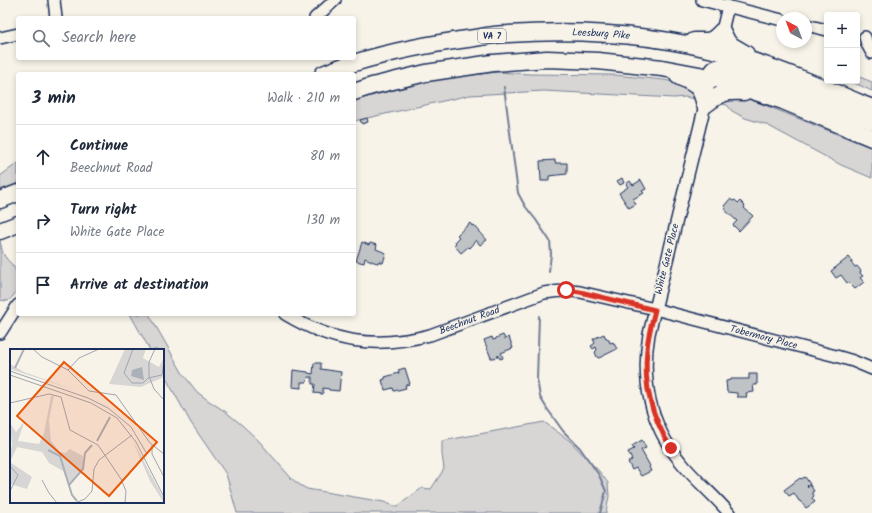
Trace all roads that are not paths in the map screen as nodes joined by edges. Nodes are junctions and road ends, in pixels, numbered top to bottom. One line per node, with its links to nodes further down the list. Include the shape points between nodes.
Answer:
1 (54, 0): 5 (street)
2 (335, 0): 6 (street)
3 (702, 0): 4 (street)
4 (728, 6): 7 (street); 10 (street)
5 (56, 16)
6 (317, 16)
7 (776, 18)
8 (812, 26): 9 (street)
9 (824, 29)
10 (722, 31): 14 (highway, via 711,41); 17 (highway, via 732,46)
11 (16, 34): 13 (street)
12 (865, 37): 15 (street)
13 (0, 38)
14 (666, 41): 17 (highway, Leesburg Pike / VA 7, via 717,51); 18 (highway, Leesburg Pike / VA 7, via 566,32 508,34 423,46)
15 (872, 53)
16 (662, 68): 19 (highway); 20 (highway, via 598,61 518,61 426,73); 22 (highway, via 700,89)
17 (771, 68): 23 (highway, Leesburg Pike / VA 7)
18 (329, 72)
19 (710, 77): 21 (highway); 22 (street, White Gate Place); 24 (highway, via 714,69 718,68 740,71)
20 (356, 91)
21 (761, 93): 22 (highway, via 726,92); 25 (highway)
22 (706, 105): 31 (street, White Gate Place)
23 (872, 108)
24 (872, 121)
25 (872, 138)
26 (16, 194): 27 (highway)
27 (0, 200)
28 (16, 225): 29 (highway)
29 (0, 231)
30 (16, 309): 33 (street)
31 (655, 310): 32 (street, Beechnut Road, via 580,292 557,291 544,293 430,334 381,343 332,336); 34 (street, Tobermory Place, via 836,356); 35 (street, White Gate Place, via 649,334 646,377 657,422 680,461)
32 (288, 316)
33 (0, 333)
34 (872, 369)
35 (728, 513)

